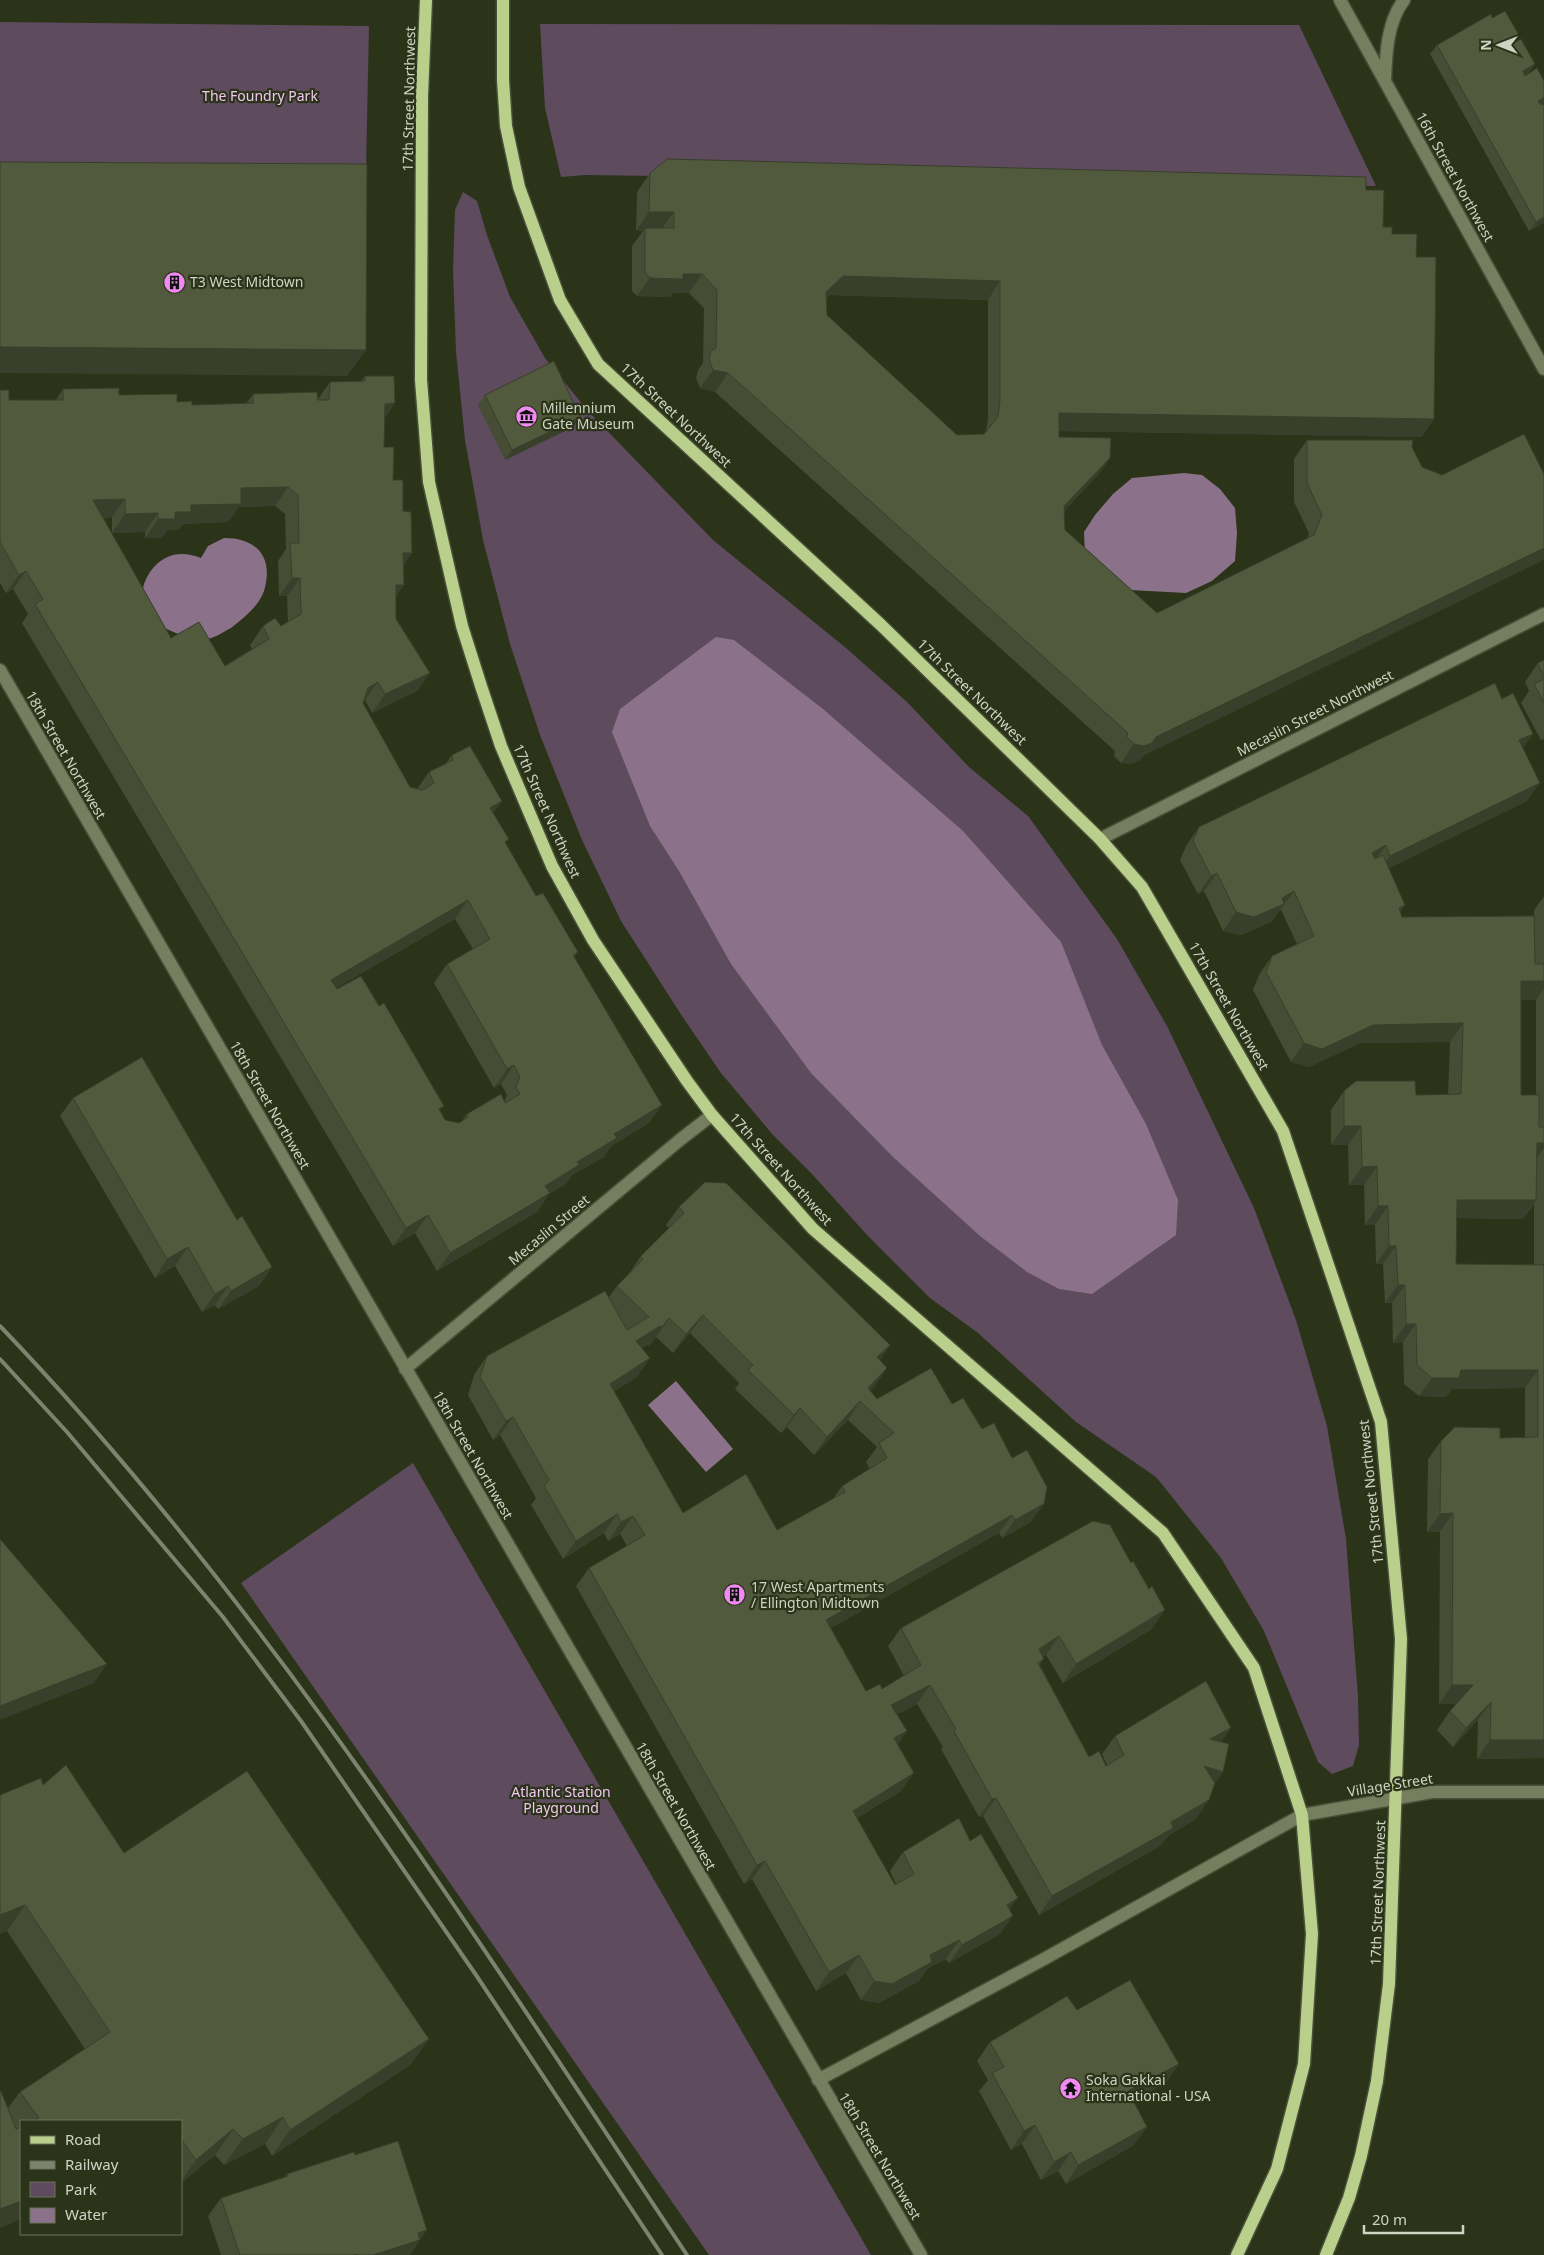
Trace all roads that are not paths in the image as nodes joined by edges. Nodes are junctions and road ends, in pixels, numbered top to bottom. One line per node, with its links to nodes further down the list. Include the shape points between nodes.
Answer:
1 (426, 0): 10 (main road, 17th Street Northwest, via 422,96 421,380 429,482 462,626 501,746 552,866 593,940)
2 (503, 0): 9 (main road, 17th Street Northwest, via 506,126 519,187 560,300 598,364 881,625)
3 (1340, 0): 5 (street, 16th Street Northwest)
4 (1404, 0): 5 (street, via 1390,32)
5 (1384, 80): 6 (street, 16th Street Northwest)
6 (1544, 369)
7 (1544, 614): 9 (street, Mecaslin Street Northwest)
8 (0, 670): 11 (street, 18th Street Northwest)
9 (1100, 839): 13 (main road, 17th Street Northwest, via 1142,887 1284,1131 1381,1422 1401,1639)
10 (712, 1115): 11 (street, Mecaslin Street); 14 (main road, 17th Street Northwest, via 814,1229 1163,1533 1254,1668)
11 (406, 1369): 15 (street, 18th Street Northwest)
12 (1544, 1792): 13 (street, Village Street, via 1432,1792)
13 (1397, 1798): 14 (street, Village Street); 18 (main road, 17th Street Northwest, via 1390,1984 1377,2081 1349,2198)
14 (1302, 1815): 15 (street, Village Street); 17 (main road, 17th Street Northwest, via 1312,1934 1304,2064 1278,2169)
15 (818, 2080): 16 (street, 18th Street Northwest)
16 (921, 2255)
17 (1237, 2255)
18 (1326, 2255)

